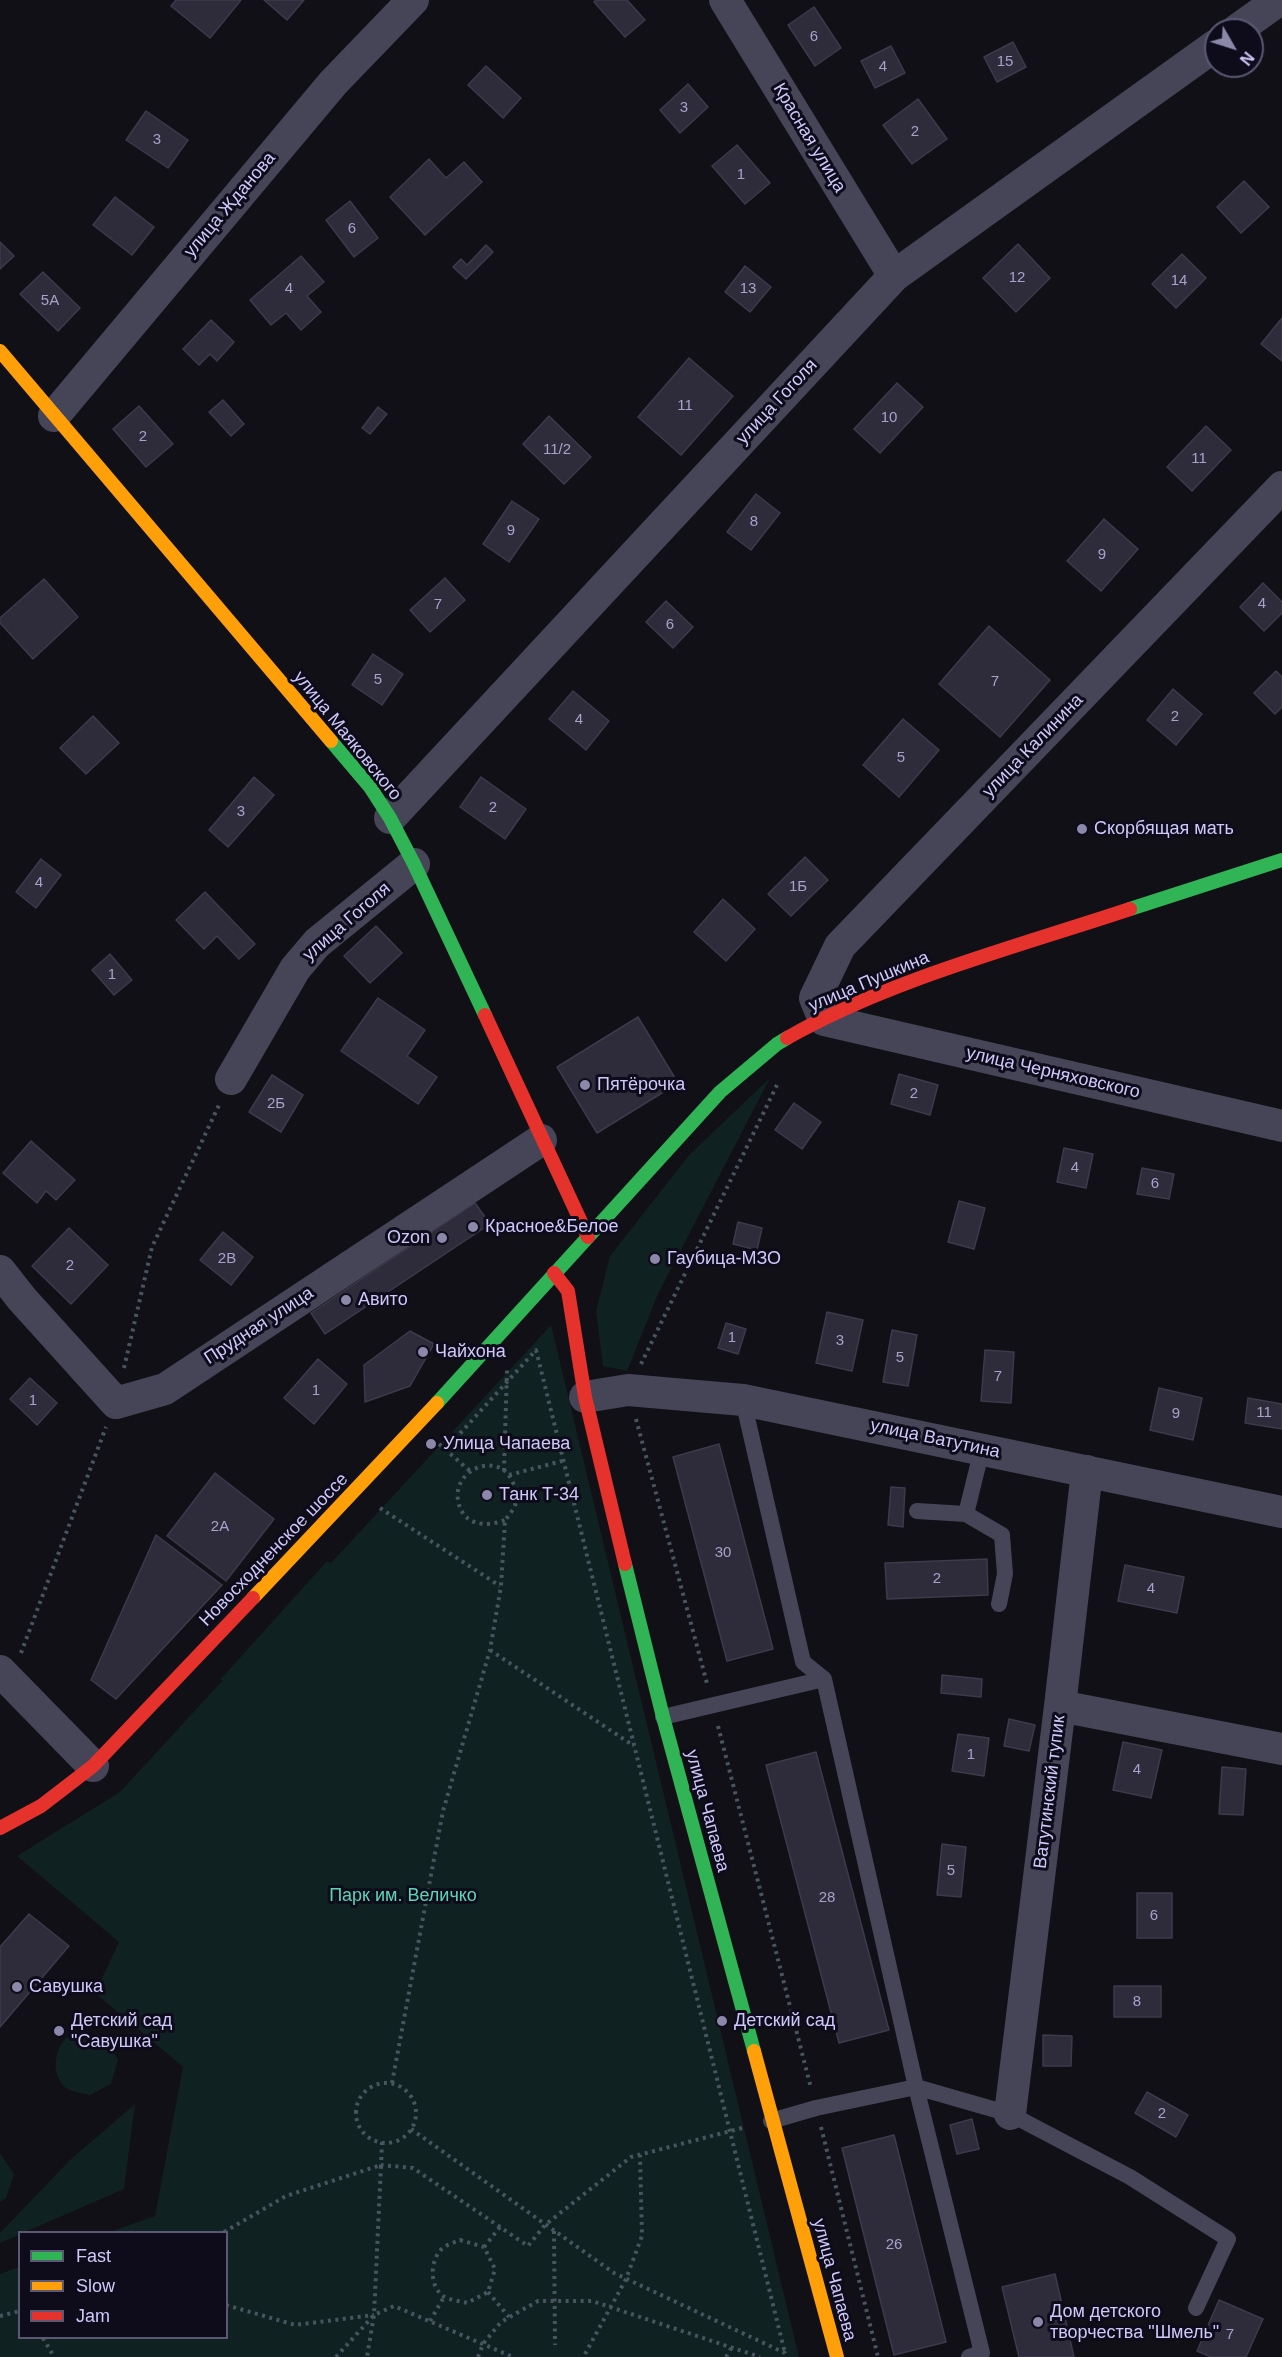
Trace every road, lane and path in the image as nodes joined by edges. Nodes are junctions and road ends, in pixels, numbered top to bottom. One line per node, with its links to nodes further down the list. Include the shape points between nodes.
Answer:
1 (413, 0): 8 (street, улица Жданова, via 333,83)
2 (725, 0): 6 (street, Красная улица)
3 (1277, 1): 4 (street)
4 (1254, 18)
5 (1204, 54): 6 (street, улица Гоголя)
6 (894, 276): 10 (street, улица Гоголя)
7 (0, 351): 8 (street, улица Маяковского)
8 (54, 416): 10 (street, улица Маяковского, via 370,787)
9 (1282, 488): 13 (street, улица Калинина, via 840,946 815,998)
10 (390, 818): 12 (street, улица Маяковского)
11 (1282, 860): 13 (street, улица Пушкина, via 954,966)
12 (414, 864): 15 (street, улица Гоголя, via 317,943 302,960); 17 (street, улица Маяковского)
13 (824, 1020): 16 (street, улица Черняховского); 18 (street, улица Пушкина, via 777,1044 720,1092)
14 (780, 1078): 23 (path)
15 (231, 1079)
16 (1282, 1126)
17 (541, 1140): 18 (street, улица Маяковского); 19 (street, Прудная улица, via 165,1389 116,1403)
18 (588, 1237): 20 (street, улица Пушкина)
19 (0, 1272)
20 (554, 1273): 21 (street, Новосходненское шоссе); 24 (street, улица Чапаева, via 568,1291)
21 (504, 1328): 22 (path); 50 (street, Новосходненское шоссе, via 392,1452)
22 (507, 1383): 28 (path); 30 (path, via 536,1350); 32 (path)
23 (628, 1390): 24 (street, улица Ватутина); 25 (street, улица Ватутина); 45 (path)
24 (585, 1397): 29 (street, улица Чапаева)
25 (743, 1400): 27 (street, улица Ватутина); 44 (lane, via 803,1662)
26 (438, 1443): 28 (path)
27 (982, 1449): 33 (street, улица Ватутина); 38 (lane)
28 (446, 1450): 31 (path)
29 (598, 1452): 30 (path); 47 (street, улица Чапаева)
30 (564, 1460): 34 (path); 48 (path)
31 (470, 1471): 32 (path, via 494,1467); 39 (path, via 463,1478 457,1497 465,1516 483,1525)
32 (504, 1471): 34 (path)
33 (1087, 1471): 37 (street, улица Ватутина); 46 (street, Ватутинский тупик)
34 (509, 1475): 39 (path, via 517,1491 516,1501)
35 (370, 1501): 40 (path)
36 (917, 1511): 38 (lane)
37 (1282, 1512)
38 (966, 1514): 41 (lane, via 1002,1536 1005,1574)
39 (504, 1520): 40 (path)
40 (501, 1586): 42 (path)
41 (999, 1604)
42 (490, 1650): 48 (path); 52 (path, via 443,1811)
43 (0, 1671): 50 (street)
44 (824, 1680): 45 (lane); 53 (lane)
45 (713, 1705): 47 (lane); 54 (path)
46 (1060, 1706): 49 (street); 55 (street, Ватутинский тупик)
47 (663, 1717): 56 (street, улица Чапаева)
48 (635, 1747): 58 (path)
49 (1282, 1749)
50 (93, 1766): 51 (street, Новосходненское шоссе, via 41,1806)
51 (0, 1828)
52 (392, 2083): 57 (path, via 412,2098 415,2118); 59 (path, via 369,2088 357,2104 356,2114 364,2133)
53 (916, 2087): 54 (lane); 55 (lane); 94 (lane, via 982,2353)
54 (816, 2108): 56 (lane); 93 (path)
55 (1010, 2114): 73 (lane, via 1130,2177 1228,2239)
56 (771, 2121): 58 (path); 92 (street, улица Чапаева)
57 (411, 2129): 59 (path, via 404,2137); 62 (path)
58 (730, 2131): 60 (path); 84 (path)
59 (382, 2142): 61 (path)
60 (640, 2155): 62 (path, via 631,2157); 67 (path, via 642,2236)
61 (381, 2165): 63 (path, via 412,2168); 64 (path, via 286,2196); 75 (path)
62 (545, 2225): 63 (path, via 528,2246); 65 (path)
63 (500, 2227): 66 (path)
64 (226, 2231)
65 (554, 2231): 67 (path); 70 (path)
66 (484, 2247): 68 (path, via 495,2269); 69 (path, via 460,2240 439,2252 432,2275)
67 (626, 2279): 72 (path); 84 (path)
68 (488, 2292): 69 (path, via 467,2303); 77 (path)
69 (444, 2297): 78 (path)
70 (554, 2301): 72 (path, via 592,2301); 77 (path, via 538,2301); 81 (path)
71 (228, 2306): 75 (path, via 295,2325)
72 (611, 2307): 82 (path); 83 (path)
73 (1196, 2308)
74 (18, 2312): 76 (path)
75 (374, 2314): 78 (path, via 394,2306); 86 (path); 87 (path)
76 (0, 2316)
77 (509, 2317): 80 (path)
78 (430, 2321): 80 (path)
79 (44, 2339): 85 (path)
80 (483, 2344): 88 (path); 89 (path)
81 (555, 2345)
82 (732, 2347): 90 (path); 91 (path)
83 (585, 2354)
84 (785, 2355)
85 (54, 2357)
86 (336, 2357)
87 (367, 2357)
88 (478, 2357)
89 (513, 2357)
90 (726, 2357)
91 (760, 2357)
92 (837, 2357)
93 (878, 2357)
94 (969, 2357)

